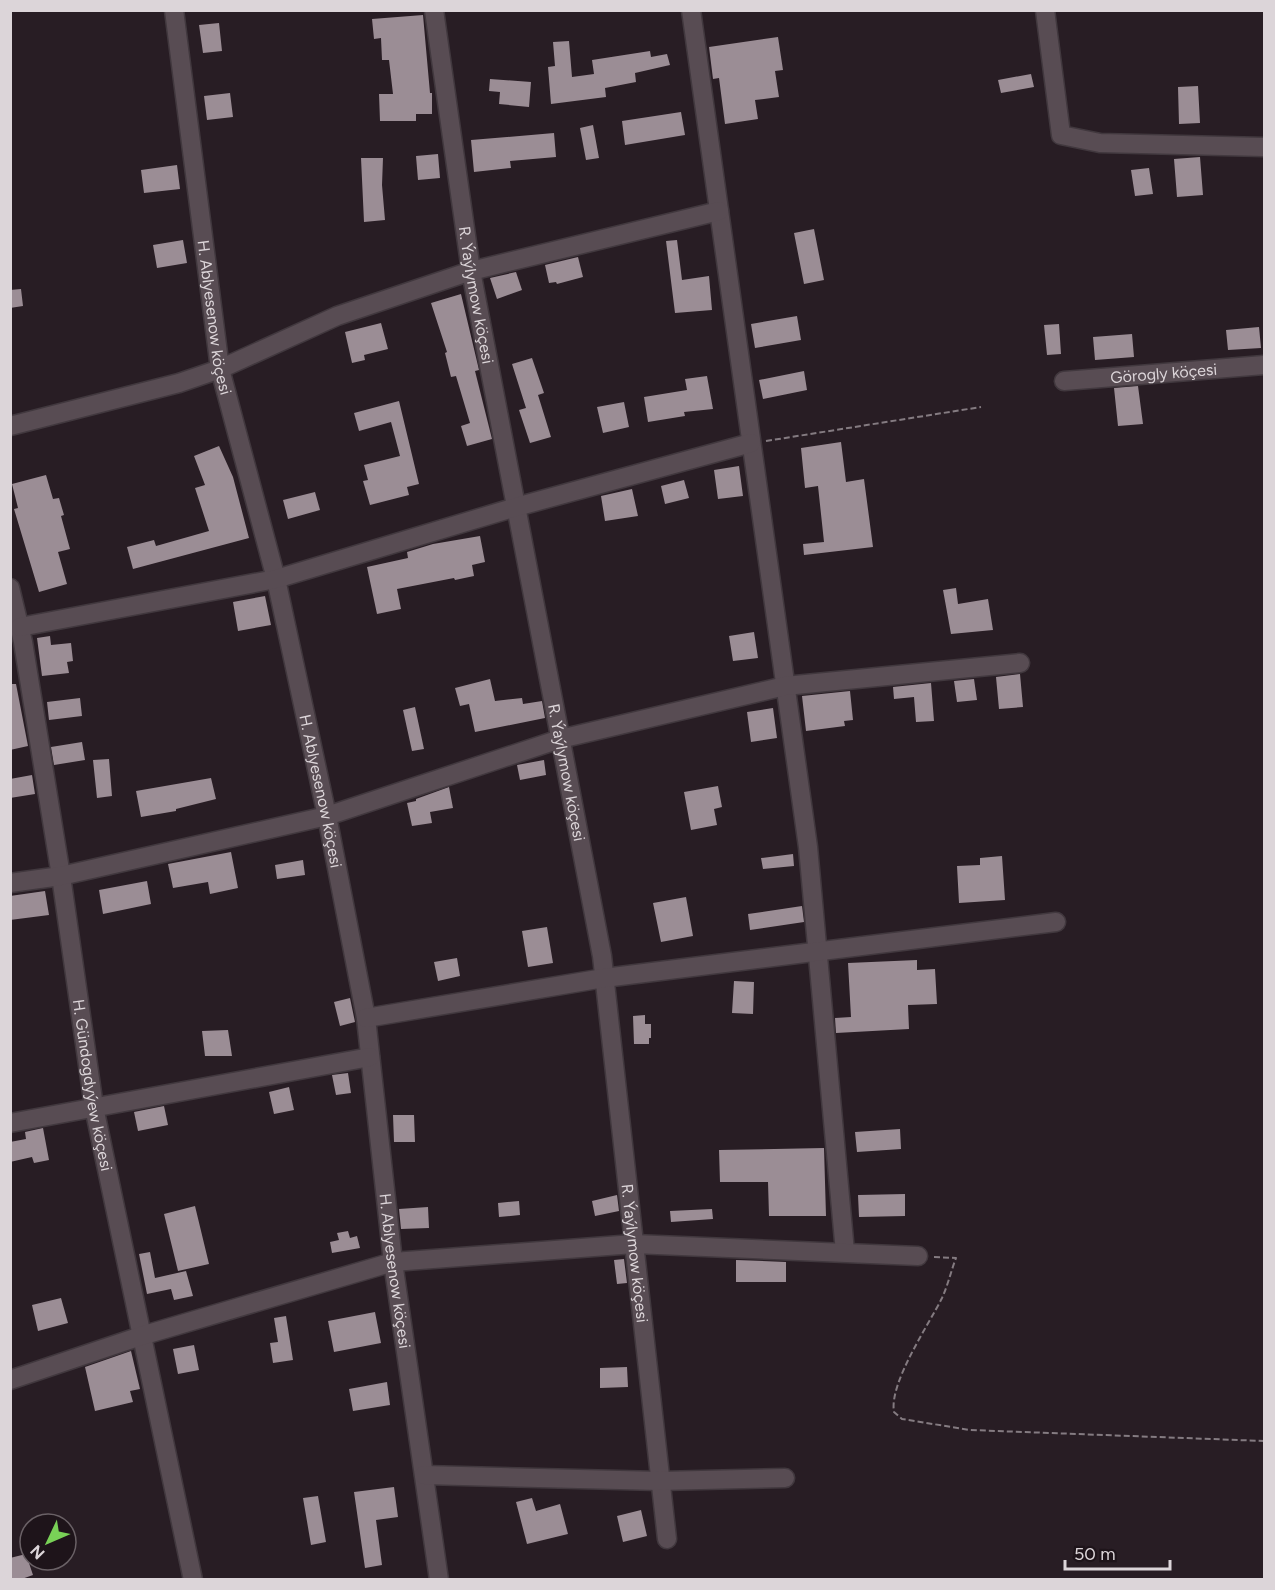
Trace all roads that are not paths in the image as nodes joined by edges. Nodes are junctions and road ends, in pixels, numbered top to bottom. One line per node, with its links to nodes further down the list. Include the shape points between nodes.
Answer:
1 (174, 10): 9 (street, H. Ablyesenow köçesi)
2 (434, 10): 7 (street, R. Ýaýlymow köçesi)
3 (691, 10): 6 (street)
4 (1045, 10): 5 (street, via 1061,135 1100,143)
5 (1264, 147)
6 (719, 211): 7 (street); 12 (street)
7 (471, 271): 9 (street, via 337,316); 13 (street, R. Ýaýlymow köçesi)
8 (1264, 365): 10 (street, Görogly köçesi)
9 (220, 369): 11 (street); 14 (street, H. Ablyesenow köçesi)
10 (1064, 381)
11 (10, 426)
12 (751, 443): 13 (street); 18 (street)
13 (516, 507): 14 (street); 19 (street, R. Ýaýlymow köçesi)
14 (276, 579): 16 (street); 20 (street, H. Ablyesenow köçesi)
15 (10, 588): 16 (street, H. Gündogdyýew köçesi)
16 (20, 627): 21 (street, H. Gündogdyýew köçesi)
17 (1020, 663): 18 (street)
18 (786, 686): 19 (street); 24 (street)
19 (560, 739): 20 (street); 25 (street, R. Ýaýlymow köçesi)
20 (327, 816): 21 (street); 26 (street, H. Ablyesenow köçesi)
21 (60, 876): 22 (street); 28 (street, H. Gündogdyýew köçesi)
22 (10, 883)
23 (1056, 922): 24 (street)
24 (818, 952): 25 (street); 31 (street)
25 (604, 978): 26 (street); 30 (street, R. Ýaýlymow köçesi)
26 (366, 1018): 27 (street, H. Ablyesenow köçesi)
27 (370, 1056): 28 (street); 33 (street, H. Ablyesenow köçesi)
28 (94, 1107): 29 (street); 34 (street, H. Gündogdyýew köçesi)
29 (10, 1123)
30 (634, 1244): 31 (street); 33 (street); 38 (street, R. Ýaýlymow köçesi)
31 (845, 1252): 32 (street)
32 (918, 1256)
33 (393, 1262): 34 (street); 36 (street, H. Ablyesenow köçesi)
34 (141, 1336): 35 (street); 40 (street, H. Gündogdyýew köçesi)
35 (10, 1380)
36 (424, 1475): 38 (street); 41 (street, H. Ablyesenow köçesi)
37 (785, 1478): 38 (street)
38 (660, 1481): 39 (street, R. Ýaýlymow köçesi)
39 (667, 1539)
40 (193, 1580)
41 (439, 1580)

